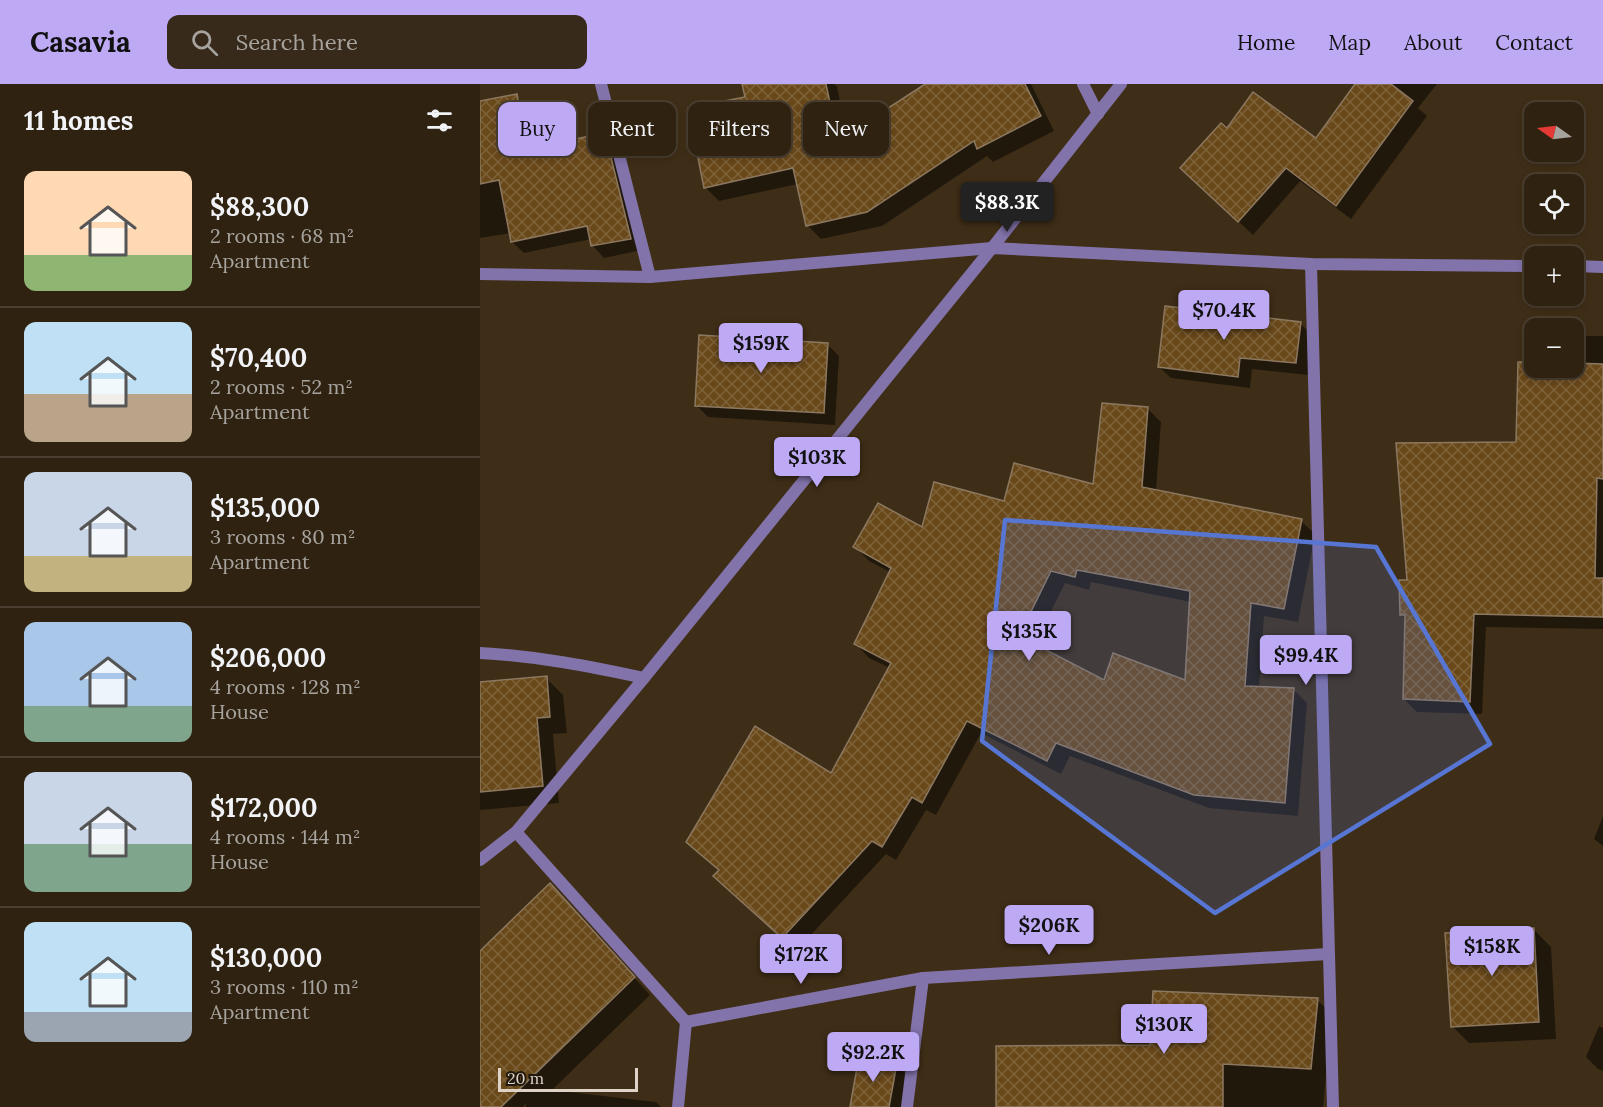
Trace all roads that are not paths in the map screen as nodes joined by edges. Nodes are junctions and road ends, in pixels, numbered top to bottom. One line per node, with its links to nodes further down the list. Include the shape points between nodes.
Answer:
1 (601, 84): 11 (street)
2 (1083, 84): 4 (street)
3 (1121, 84): 4 (street)
4 (1098, 114): 5 (street)
5 (992, 248): 6 (street); 11 (street); 13 (street)
6 (1311, 264): 7 (street); 16 (street)
7 (1524, 266)
8 (1584, 266): 9 (street)
9 (1603, 267)
10 (480, 274): 11 (street)
11 (650, 277)
12 (480, 653): 13 (street, via 522,655)
13 (644, 678): 14 (street)
14 (516, 832): 15 (street); 18 (street)
15 (480, 860)
16 (1328, 954): 17 (street); 21 (street)
17 (923, 978): 18 (street); 20 (street)
18 (686, 1022): 19 (street)
19 (678, 1107)
20 (907, 1107)
21 (1333, 1107)

